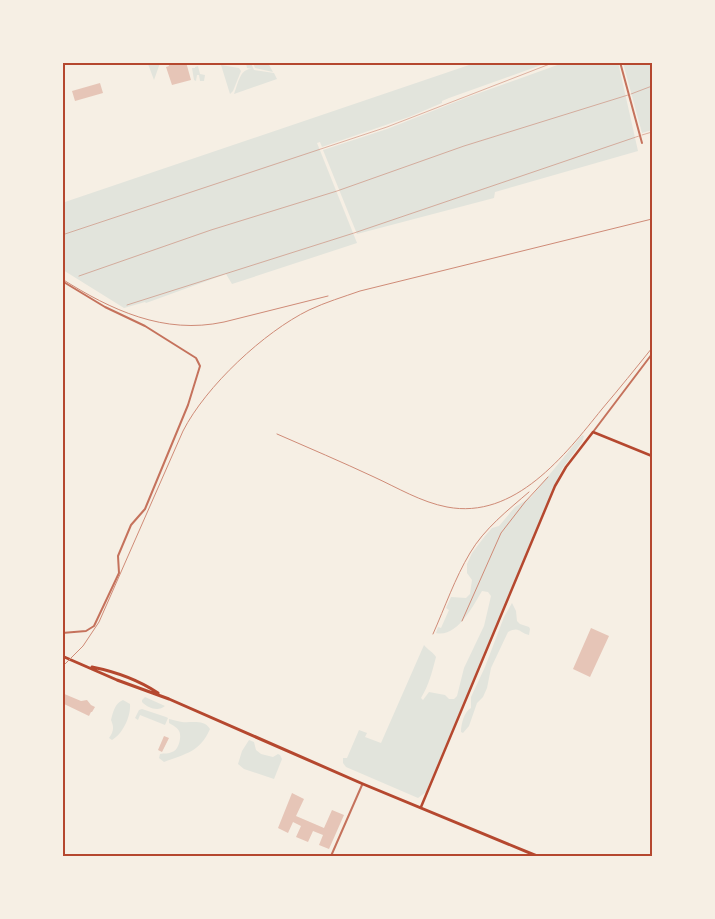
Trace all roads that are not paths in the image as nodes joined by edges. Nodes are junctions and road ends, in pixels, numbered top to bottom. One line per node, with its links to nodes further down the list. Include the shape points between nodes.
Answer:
1 (555, 62): 8 (lane, via 387,127)
2 (620, 62): 4 (street)
3 (652, 86): 4 (lane)
4 (629, 95): 6 (street); 9 (lane, via 464,146)
5 (652, 132): 6 (lane)
6 (640, 136): 7 (street); 11 (lane, via 336,239)
7 (642, 143)
8 (62, 234)
9 (79, 276)
10 (62, 281): 15 (street, via 196,358 200,366 188,405 145,509 132,522 118,559 119,573 97,621 91,629)
11 (127, 305)
12 (652, 354): 13 (street)
13 (593, 432): 14 (main road); 20 (main road, via 566,466 555,486)
14 (652, 456)
15 (62, 634)
16 (62, 656): 17 (main road)
17 (83, 665): 18 (main road); 18 (main road, via 131,678)
18 (162, 696): 19 (main road)
19 (363, 784): 20 (main road); 21 (street)
20 (421, 808): 22 (main road)
21 (332, 856)
22 (537, 856)

